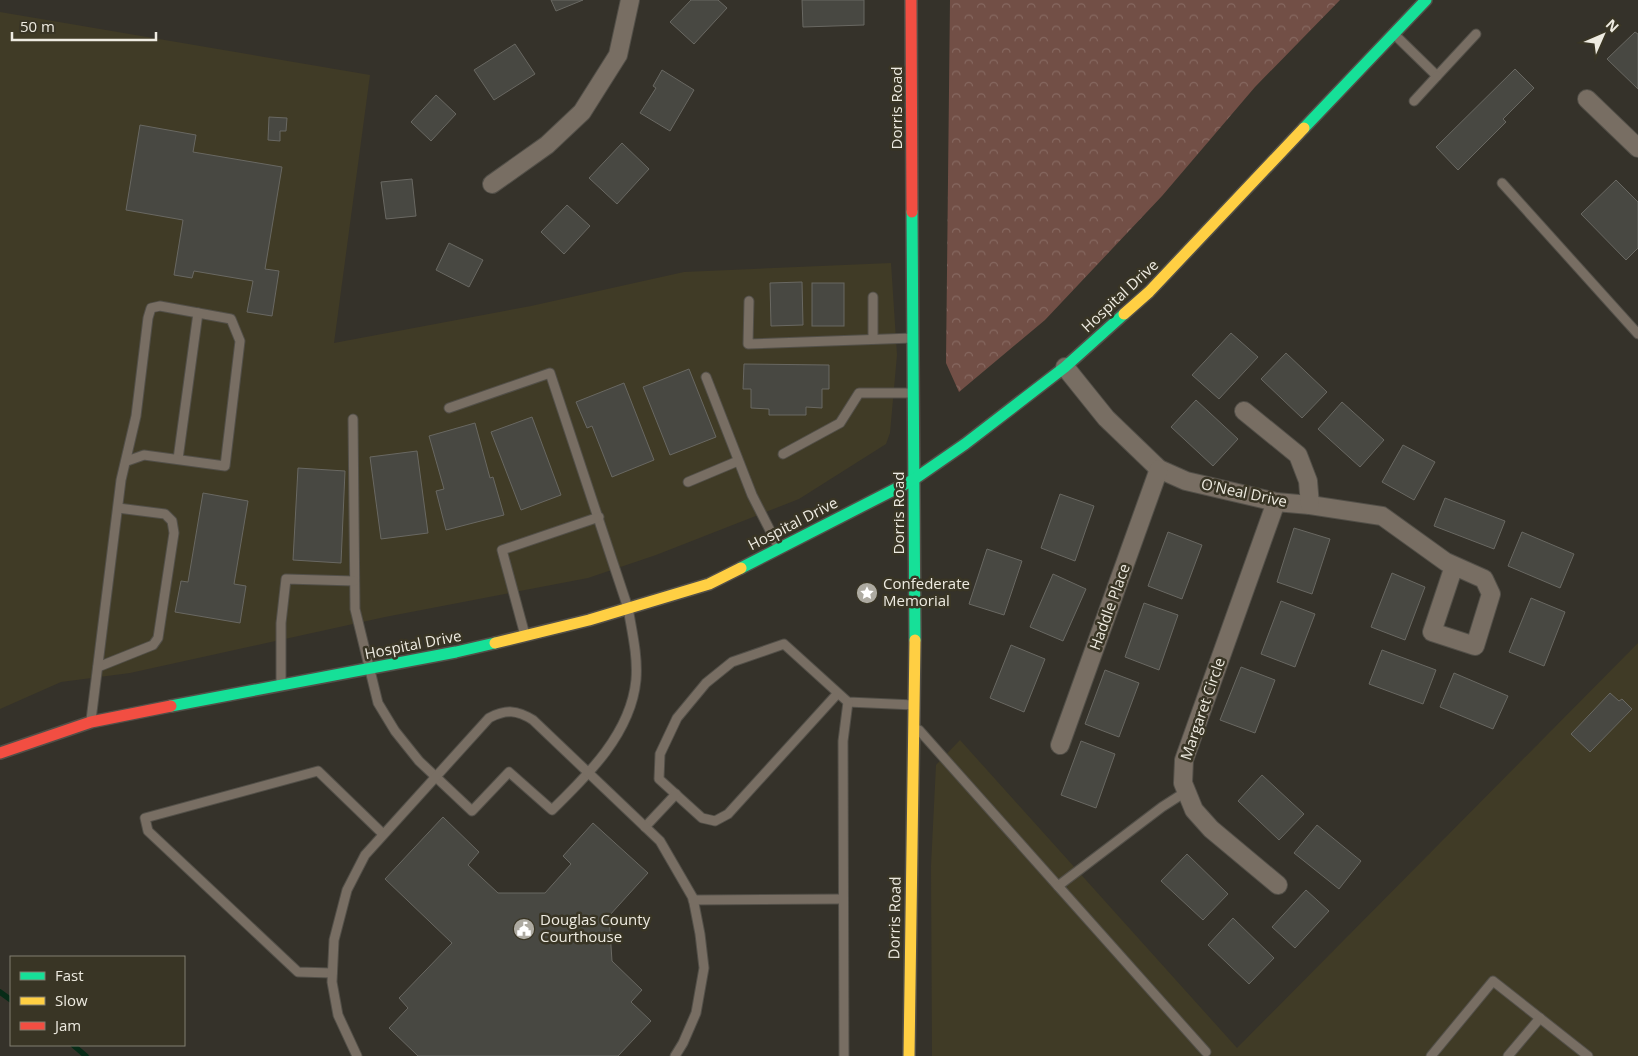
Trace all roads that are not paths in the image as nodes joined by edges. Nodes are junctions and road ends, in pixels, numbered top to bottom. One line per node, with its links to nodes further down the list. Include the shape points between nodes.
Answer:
1 (630, 0): 11 (street, via 618,55 582,112 547,145)
2 (912, 0): 16 (street, Dorris Road)
3 (1426, 0): 4 (street, Hospital Drive)
4 (1394, 34): 6 (lane); 18 (street, Hospital Drive, via 1149,292)
5 (1476, 34): 6 (lane)
6 (1437, 76): 8 (lane)
7 (1587, 99): 9 (street)
8 (1414, 101)
9 (1638, 148)
10 (1502, 183): 15 (lane)
11 (492, 184)
12 (873, 297): 17 (lane)
13 (749, 301): 17 (lane, via 748,344)
14 (198, 313): 25 (lane); 25 (lane, via 231,319 240,342 225,466); 26 (lane, via 160,306 151,308)
15 (1638, 334)
16 (913, 338): 17 (lane); 20 (street, Dorris Road)
17 (873, 339)
18 (1065, 367): 28 (street, O'Neal Drive, via 1106,418); 29 (street, Hospital Drive)
19 (706, 376): 27 (lane)
20 (913, 393): 24 (lane, via 859,393 840,423); 29 (street, Dorris Road)
21 (449, 408): 34 (lane, via 550,373)
22 (1244, 410): 32 (street, via 1298,455 1308,481)
23 (353, 419): 37 (lane)
24 (783, 454)
25 (178, 459): 26 (lane, via 144,455)
26 (127, 461): 33 (lane)
27 (738, 461): 30 (lane); 35 (lane)
28 (1159, 469): 31 (street, O'Neal Drive, via 1186,481); 48 (street, Haddle Place)
29 (914, 480): 35 (street, Hospital Drive); 45 (street, Dorris Road)
30 (688, 482)
31 (1276, 502): 32 (street, O'Neal Drive); 52 (street, Margaret Circle, via 1184,760 1183,783)
32 (1310, 505): 36 (street, O'Neal Drive, via 1382,516)
33 (118, 508): 40 (lane); 40 (lane, via 165,514 172,521 174,534 158,638 153,645)
34 (599, 517): 38 (lane); 39 (lane, via 502,550)
35 (779, 548): 38 (street, Hospital Drive, via 709,584)
36 (1454, 566): 36 (street, O'Neal Drive, via 1484,579 1492,594 1476,646 1432,632)
37 (354, 581): 41 (lane, via 354,609); 42 (lane, via 286,578 281,623)
38 (628, 608): 39 (street, Hospital Drive); 50 (lane, via 635,646 636,681 627,716 610,746)
39 (525, 635): 41 (street, Hospital Drive)
40 (98, 667): 46 (lane)
41 (370, 668): 42 (street, Hospital Drive); 51 (lane, via 378,703 394,731)
42 (281, 685): 46 (street, Hospital Drive)
43 (838, 693): 44 (lane); 53 (lane, via 728,814 715,822 702,818); 53 (lane, via 784,644 732,662 706,682 677,718 660,754 659,779)
44 (848, 702): 45 (lane); 58 (lane, via 843,741)
45 (914, 705): 47 (street, Dorris Road)
46 (91, 722): 49 (street, Hospital Drive)
47 (914, 724): 57 (lane); 66 (street, Dorris Road)
48 (1060, 745)
49 (0, 753)
50 (588, 773): 51 (lane, via 533,720 510,712 489,718); 51 (lane, via 552,810 509,772 472,811); 54 (lane)
51 (435, 776): 55 (lane)
52 (1187, 792): 56 (street, Margaret Circle, via 1194,810 1211,829); 57 (lane)
53 (676, 794): 54 (lane)
54 (645, 827): 59 (lane, via 660,841)
55 (383, 834): 60 (lane, via 365,855 347,890 334,940); 60 (lane, via 318,771 144,818 148,831 298,972)
56 (1278, 885)
57 (1058, 886): 62 (lane)
58 (844, 898): 59 (lane); 65 (lane)
59 (693, 900): 64 (lane, via 704,968 696,1013)
60 (332, 973): 63 (lane, via 338,1014)
61 (1540, 1018): 67 (lane, via 1493,981); 68 (lane); 69 (lane)
62 (1206, 1052)
63 (358, 1056)
64 (675, 1056)
65 (844, 1056)
66 (909, 1056)
67 (1431, 1056)
68 (1508, 1056)
69 (1588, 1056)

